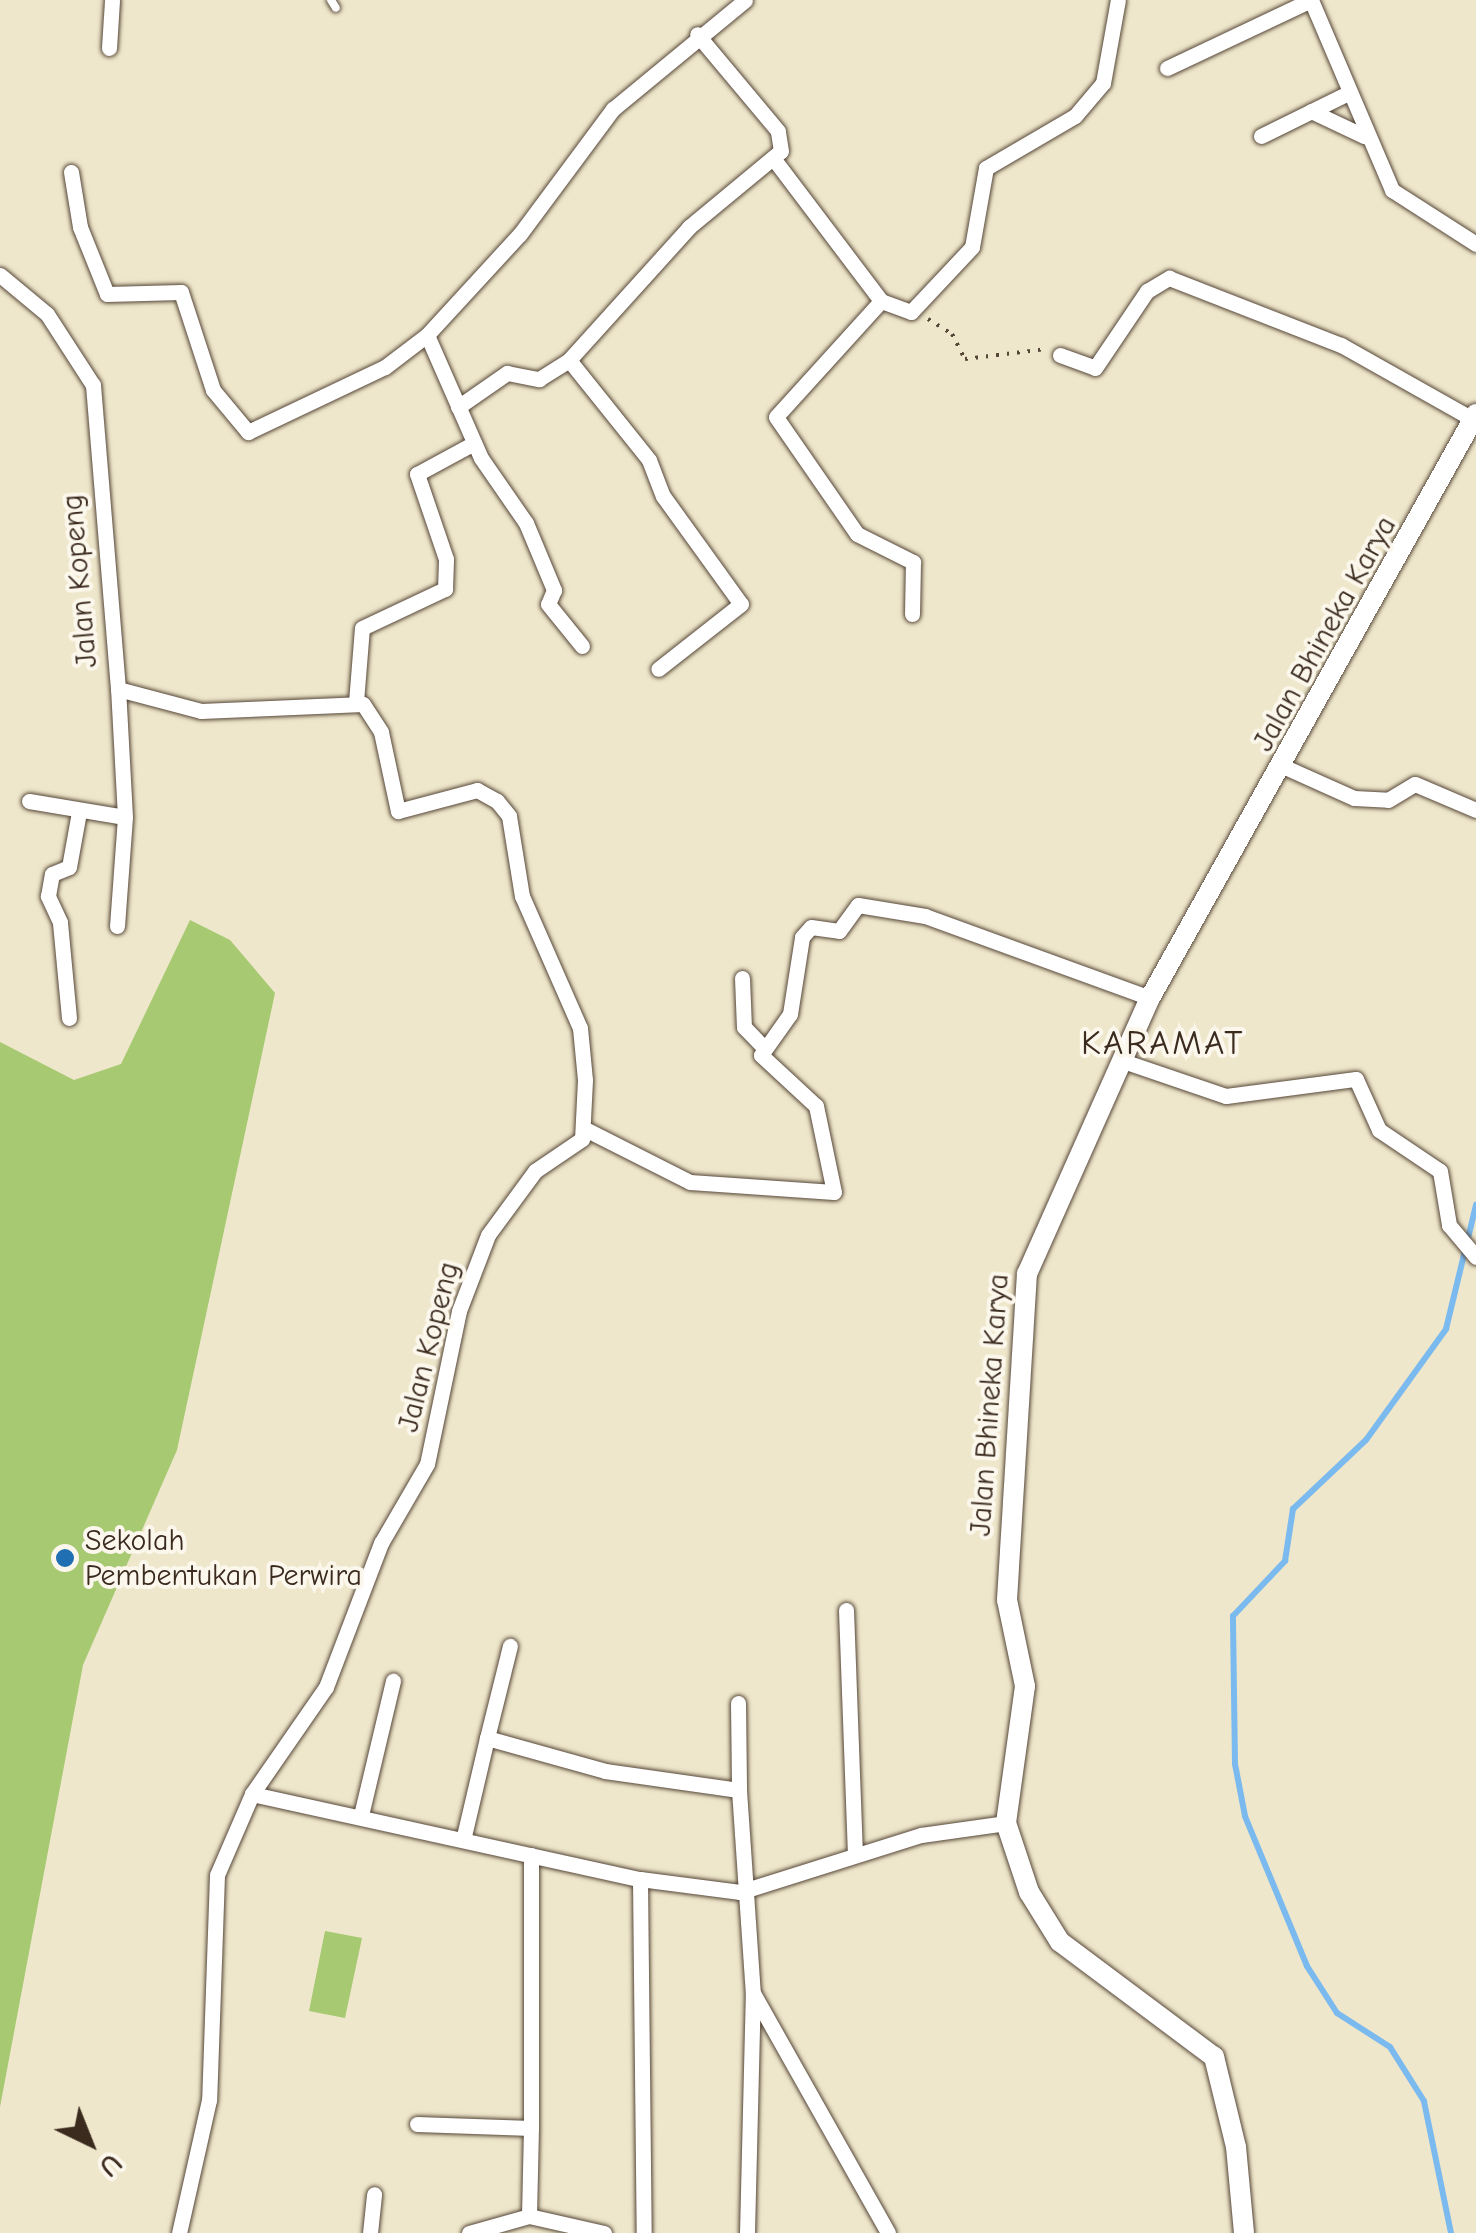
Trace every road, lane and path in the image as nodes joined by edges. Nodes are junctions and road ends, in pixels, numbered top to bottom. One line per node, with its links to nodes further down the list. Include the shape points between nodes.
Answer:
1 (112, 0): 5 (street)
2 (745, 0): 4 (street)
3 (1118, 0): 16 (street, via 1103,83 1075,116 986,168 972,247)
4 (697, 34): 11 (street, via 783,138); 17 (street, via 613,109 520,234)
5 (110, 48)
6 (1167, 68): 7 (street, via 1311,0)
7 (1346, 94): 8 (street); 10 (street)
8 (1311, 111): 9 (street); 10 (street)
9 (1261, 136)
10 (1364, 136): 13 (street, via 1405,204)
11 (773, 158): 15 (street); 20 (street, via 688,227)
12 (70, 172): 17 (street, via 80,226 108,294 181,292 213,390 232,403 244,432 385,367)
13 (1476, 244)
14 (0, 275): 27 (street, Jalan Kopeng, via 47,314 93,385)
15 (881, 300): 16 (street); 24 (street, via 776,417 857,534 912,562)
16 (911, 312): 18 (path, via 952,334 965,359)
17 (427, 336): 21 (street)
18 (1026, 349)
19 (1060, 355): 22 (street, via 1096,368 1147,291 1169,278 1341,346)
20 (569, 360): 21 (street, via 539,378 507,374); 26 (street, via 649,460 662,496 741,604)
21 (458, 407): 23 (street)
22 (1475, 417): 29 (street, Jalan Bhineka Karya)
23 (474, 443): 25 (street, via 526,522 554,590 548,604); 28 (street, via 416,474 446,559 445,589 362,628)
24 (912, 614)
25 (582, 646)
26 (658, 670)
27 (118, 689): 28 (street, Jalan Kopeng, via 200,711); 33 (street)
28 (356, 702): 40 (street, via 381,732 398,811 478,790 506,809 522,896 580,1028)
29 (1286, 768): 31 (street, via 1354,798 1388,800 1415,784); 36 (street, Jalan Bhineka Karya)
30 (29, 801): 32 (street)
31 (1476, 810)
32 (80, 812): 33 (street); 37 (street, via 69,867 52,874 48,896 60,922)
33 (125, 817): 34 (street)
34 (117, 926)
35 (742, 978): 38 (street, via 744,1026)
36 (1150, 998): 38 (street, via 925,916 858,905 839,932 805,932 790,1014); 39 (street, Jalan Bhineka Karya)
37 (69, 1018)
38 (762, 1048): 40 (street, via 766,1063 816,1106 838,1185 830,1194 690,1182)
39 (1120, 1060): 41 (street, via 1226,1096 1356,1079 1380,1130 1440,1171 1450,1225); 50 (street, Jalan Bhineka Karya, via 1027,1274 1007,1600 1025,1686)
40 (586, 1130): 48 (street, Jalan Kopeng, via 525,1182 488,1235 460,1311 428,1464 381,1544 326,1687)
41 (1476, 1257)
42 (846, 1610): 52 (street)
43 (510, 1646): 46 (street)
44 (393, 1680): 49 (street)
45 (738, 1702): 47 (street)
46 (487, 1738): 47 (street, via 605,1771); 51 (street)
47 (739, 1790): 55 (street)
48 (252, 1794): 49 (street); 61 (street, Jalan Kopeng, via 217,1875 209,2100)
49 (362, 1811): 51 (street)
50 (1006, 1823): 52 (street); 68 (street, Jalan Bhineka Karya, via 1028,1892 1068,1951 1214,2057 1236,2147)
51 (464, 1836): 53 (street)
52 (855, 1854): 55 (street)
53 (532, 1855): 54 (street); 58 (street)
54 (640, 1879): 55 (street); 65 (street)
55 (740, 1892): 56 (street)
56 (753, 1993): 66 (street); 67 (street)
57 (417, 2124): 58 (street)
58 (531, 2128): 60 (street)
59 (374, 2194): 62 (street)
60 (529, 2216): 63 (street); 64 (street)
61 (179, 2233)
62 (370, 2233)
63 (469, 2233)
64 (604, 2233)
65 (644, 2233)
66 (747, 2233)
67 (888, 2233)
68 (1244, 2233)

